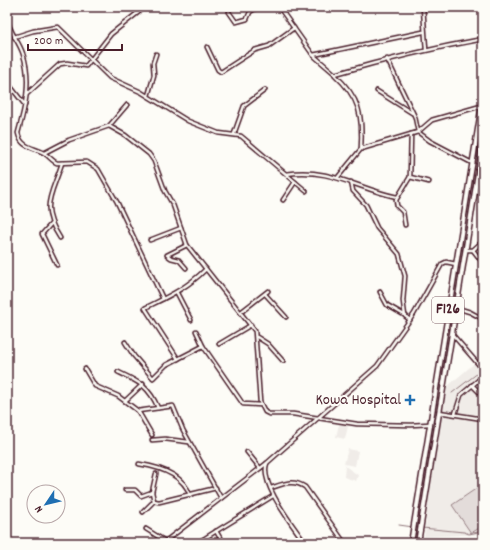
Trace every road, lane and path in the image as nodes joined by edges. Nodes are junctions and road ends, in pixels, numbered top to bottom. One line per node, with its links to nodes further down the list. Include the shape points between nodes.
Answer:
1 (145, 7): 18 (street, via 111,34)
2 (258, 7): 6 (street, via 250,12 247,19 236,22)
3 (280, 7): 7 (street)
4 (290, 7): 7 (street)
5 (423, 7): 10 (street)
6 (229, 12)
7 (283, 12): 9 (street)
8 (7, 18): 11 (street)
9 (294, 28): 13 (street, via 269,46 255,50 221,72); 16 (street)
10 (423, 32): 14 (street); 16 (street)
11 (14, 37): 18 (street, via 58,27); 23 (street, via 24,56)
12 (483, 39): 14 (street)
13 (208, 47)
14 (426, 50): 17 (street)
15 (156, 54): 24 (street)
16 (313, 55): 19 (street)
17 (387, 59): 19 (street); 29 (street)
18 (91, 60): 23 (street, via 85,67 60,64); 24 (street, via 110,78)
19 (335, 74): 35 (street, via 354,96 360,113)
20 (7, 82): 27 (street)
21 (265, 90): 32 (street, via 244,106)
22 (377, 91): 29 (street)
23 (27, 94): 27 (street)
24 (148, 96): 32 (street, via 188,121 218,133)
25 (483, 98): 28 (main road, F126)
26 (127, 105): 30 (street)
27 (25, 106): 36 (street, via 18,136 27,147)
28 (482, 106): 31 (street, via 432,120); 38 (main road, F126)
29 (413, 114): 31 (street)
30 (109, 126): 36 (street, via 68,140); 51 (street, via 125,135 154,161)
31 (418, 132): 33 (street); 38 (street)
32 (234, 134): 40 (street, via 247,140)
33 (411, 134): 35 (street); 42 (street)
34 (483, 142): 37 (main road, F126)
35 (360, 149): 41 (street)
36 (44, 153): 39 (street, via 54,162)
37 (481, 159): 56 (main road, F126)
38 (472, 163): 60 (main road, F126)
39 (62, 164): 49 (street, via 50,192); 67 (street, via 86,162 98,169 117,202)
40 (286, 174): 41 (street, via 304,171); 43 (street)
41 (338, 177): 44 (street)
42 (410, 177): 45 (street); 47 (street)
43 (296, 182): 46 (street); 48 (street)
44 (351, 182): 47 (street, via 377,193); 71 (street, via 353,191 366,205 377,228 399,254 405,274 403,296)
45 (429, 182)
46 (306, 191)
47 (397, 197): 50 (street, via 397,206 402,212)
48 (283, 200)
49 (51, 224): 52 (street); 59 (street, via 42,234)
50 (405, 225)
51 (181, 228): 53 (street); 55 (street)
52 (60, 238)
53 (150, 240)
54 (483, 241): 57 (street)
55 (187, 245): 61 (street, via 167,255 179,260); 62 (street)
56 (465, 250): 57 (street); 68 (main road, F126)
57 (473, 250): 58 (street)
58 (483, 263)
59 (57, 264)
60 (456, 264): 74 (street, via 442,264); 75 (main road, F126)
61 (186, 268)
62 (206, 269): 65 (street); 69 (street)
63 (268, 291): 66 (street)
64 (380, 292): 71 (street, via 387,304)
65 (177, 293): 67 (street); 73 (street)
66 (265, 294): 69 (street); 70 (street)
67 (163, 299): 84 (street, via 146,308)
68 (457, 308): 72 (street); 76 (main road, F126)
69 (241, 312): 77 (street)
70 (286, 317)
71 (406, 317): 74 (street)
72 (483, 319)
73 (191, 320)
74 (410, 320): 99 (street, via 377,366)
75 (446, 323): 76 (main road); 101 (main road, F126)
76 (453, 324): 79 (main road, F126)
77 (251, 325): 80 (street); 82 (street)
78 (196, 331): 83 (street)
79 (452, 333): 86 (street); 97 (main road, F126)
80 (257, 337): 85 (street, via 268,344); 94 (street)
81 (125, 342): 84 (street, via 152,378)
82 (220, 344)
83 (203, 346): 84 (street); 94 (street, via 243,404)
84 (178, 358)
85 (283, 361)
86 (479, 365)
87 (85, 369): 93 (street, via 95,386)
88 (118, 372): 90 (street)
89 (483, 376): 91 (street)
90 (143, 384): 93 (street); 95 (street, via 153,396)
91 (472, 385): 92 (street, via 479,392); 98 (street, via 461,396)
92 (483, 392)
93 (125, 401): 96 (street)
94 (261, 405): 99 (street, via 269,414)
95 (158, 408): 96 (street); 104 (street, via 173,406)
96 (138, 410): 102 (street)
97 (439, 412): 98 (street); 127 (main road, F126)
98 (455, 414): 100 (street)
99 (319, 417): 101 (street, via 357,424); 106 (street)
100 (483, 419)
101 (430, 424): 126 (main road, F126)
102 (152, 435)
103 (152, 440): 104 (street)
104 (190, 442): 110 (street)
105 (247, 452): 108 (street)
106 (267, 463): 108 (street); 111 (street, via 265,471)
107 (139, 464): 114 (street, via 161,469 177,477 185,484)
108 (260, 468): 116 (street)
109 (156, 474): 113 (street)
110 (216, 488): 114 (street); 116 (street)
111 (270, 488): 115 (street); 122 (street, via 288,482 305,487)
112 (126, 490): 113 (street, via 134,490 141,496)
113 (152, 492): 117 (street)
114 (190, 495): 117 (street)
115 (273, 496): 120 (street); 125 (street)
116 (221, 498): 121 (street)
117 (154, 501): 118 (street)
118 (143, 512)
119 (146, 529): 121 (street)
120 (216, 531): 123 (street); 124 (street)
121 (164, 542)
122 (344, 542)
123 (197, 543)
124 (223, 543)
125 (304, 543)
126 (411, 543)
127 (418, 543)

